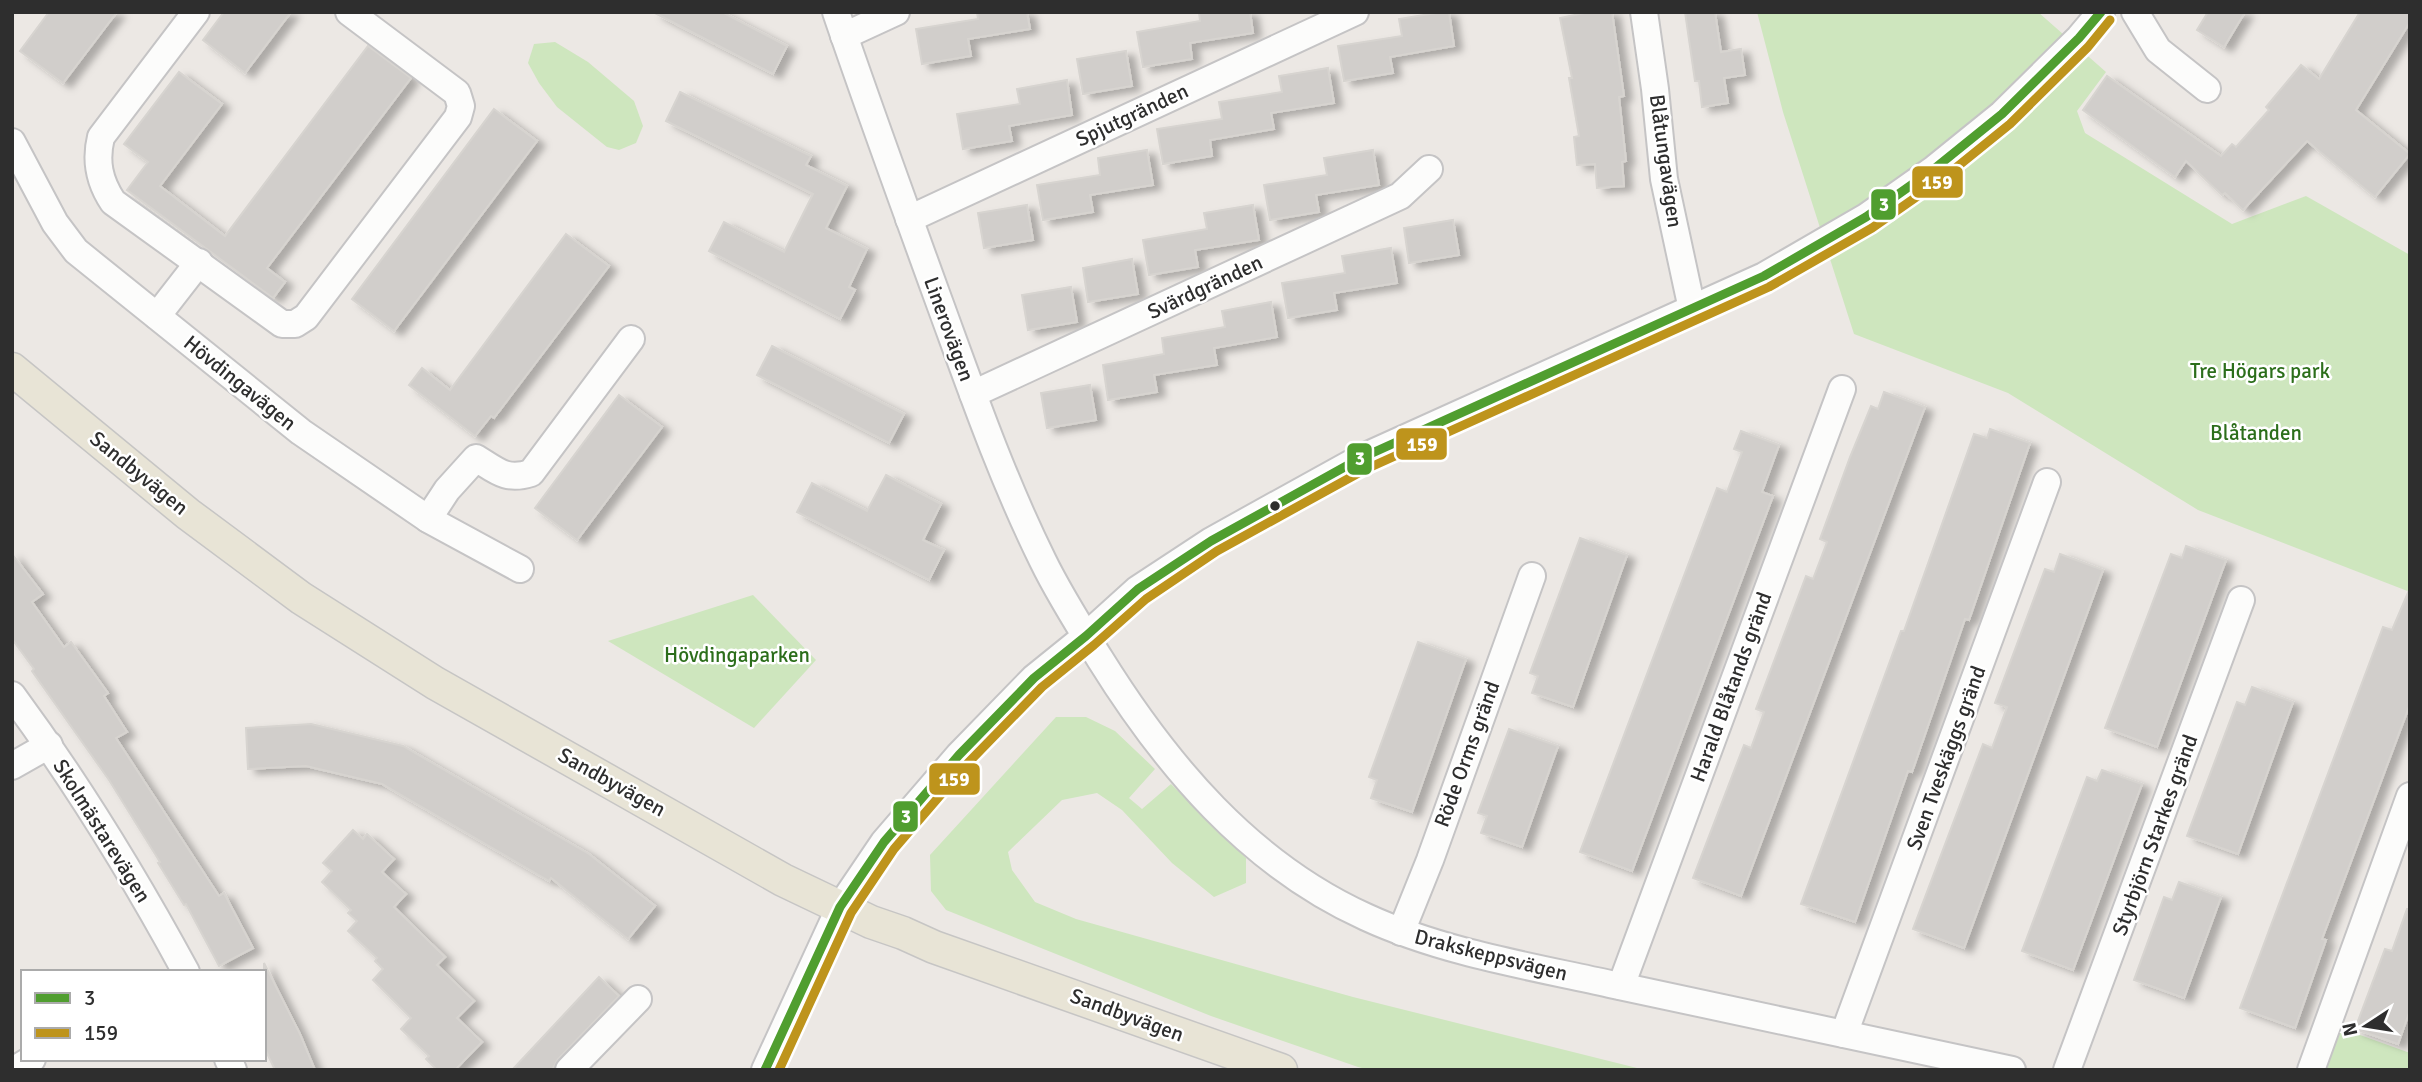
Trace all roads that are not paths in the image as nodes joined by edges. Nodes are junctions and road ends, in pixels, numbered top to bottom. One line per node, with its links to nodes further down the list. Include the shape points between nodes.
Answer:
1 (195, 12): 13 (street, via 101,137 98,168 102,186 113,202)
2 (349, 12): 13 (street, via 457,93 458,117 306,317 295,324 282,324)
3 (896, 12): 8 (street)
4 (1355, 12): 12 (street, Spjutgränden)
5 (1644, 12): 14 (street, Blåtungavägen, via 1664,179)
6 (2101, 12): 14 (street, via 2002,114 1900,195 1765,276)
7 (2134, 12): 9 (street, via 2158,50)
8 (840, 24): 12 (street, Linerovägen)
9 (2207, 89)
10 (12, 142): 15 (street, Hövdingavägen, via 55,223 76,251)
11 (1429, 169): 19 (street, Svärdgränden, via 1401,196)
12 (909, 219): 19 (street, Linerovägen)
13 (199, 262): 15 (street)
14 (1692, 309): 25 (street, via 1346,466 1172,565)
15 (157, 316): 21 (street, Hövdingavägen, via 301,432)
16 (631, 339): 21 (street, via 531,473 505,476 476,458)
17 (12, 369): 30 (main road, Sandbyvägen, via 188,514 312,605 435,683 783,880)
18 (1843, 389): 33 (street, Harald Blåtands gränd)
19 (973, 394): 25 (street, Linerovägen, via 1044,564)
20 (2047, 482): 35 (street, Sven Tveskäggs gränd)
21 (428, 519): 22 (street, Hövdingavägen)
22 (520, 569)
23 (1532, 576): 31 (street, Röde Orms gränd)
24 (2241, 600): 40 (street, Styrbjörn Starkes gränd)
25 (1086, 636): 30 (street, via 1034,678 959,755 884,842); 31 (street, Drakskeppsvägen, via 1161,748 1245,839 1331,900)
26 (12, 695): 27 (street, Skolmästarevägen)
27 (48, 745): 28 (street); 32 (street, Skolmästarevägen, via 118,852)
28 (12, 766)
29 (2410, 796): 41 (street)
30 (840, 907): 37 (street); 38 (main road, Sandbyvägen, via 934,947)
31 (1401, 932): 33 (street, Drakskeppsvägen)
32 (183, 970)
33 (1621, 986): 35 (street, Drakskeppsvägen)
34 (638, 999): 36 (street)
35 (1844, 1034): 39 (street, Drakskeppsvägen)
36 (569, 1070)
37 (765, 1070)
38 (1281, 1070)
39 (2012, 1070)
40 (2067, 1070)
41 (2311, 1070)

